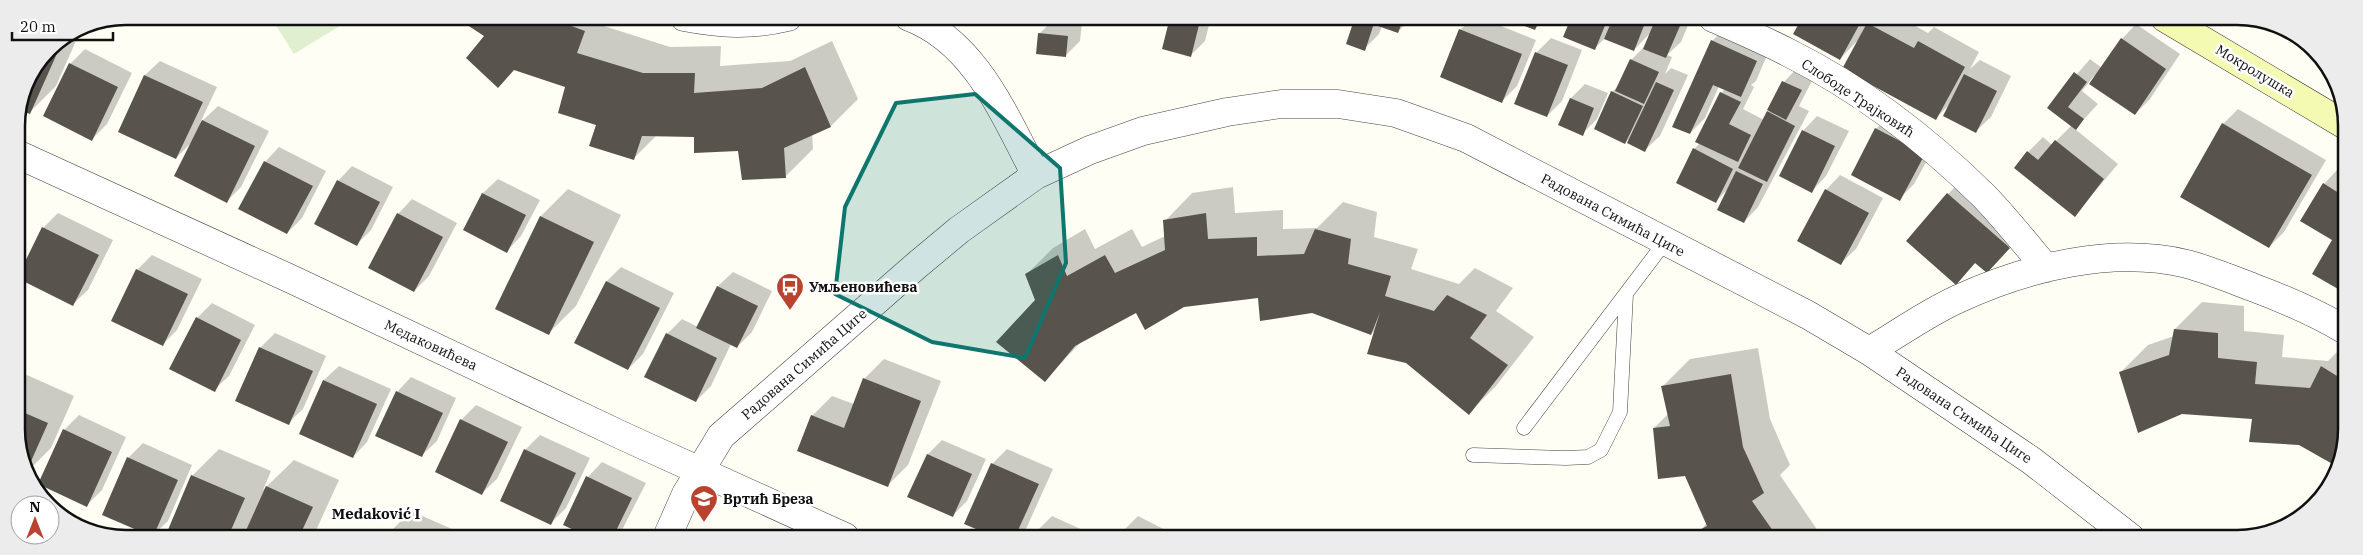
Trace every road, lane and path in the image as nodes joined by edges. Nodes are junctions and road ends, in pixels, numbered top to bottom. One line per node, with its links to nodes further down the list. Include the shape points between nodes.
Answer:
1 (922, 25): 6 (street, via 949,41 973,64)
2 (1728, 25): 8 (street, Слободе Трајковић, via 1790,53 1900,122 1985,198)
3 (2177, 25): 4 (main road, Мокролушка)
4 (2338, 121)
5 (25, 158): 14 (street, Медаковићева)
6 (1036, 175): 7 (street, Радована Симића Циге, via 1090,150 1143,131 1227,112 1281,104 1338,104 1396,113 1466,138); 14 (street, Радована Симића Циге, via 959,230 875,301 721,436)
7 (1665, 242): 9 (lane); 11 (street, Радована Симића Циге, via 1808,315)
8 (2046, 268): 10 (street, via 2112,257 2188,264 2314,311); 11 (street, via 1957,299)
9 (1626, 294): 12 (lane); 13 (lane, via 1620,412 1601,450 1588,457 1566,458)
10 (2338, 326)
11 (1869, 351): 17 (street, Радована Симића Циге, via 2032,461)
12 (1524, 428)
13 (1473, 455)
14 (699, 470): 15 (street, Радована Симића Циге); 16 (street, Медаковићева)
15 (670, 530)
16 (830, 530)
17 (2121, 530)

